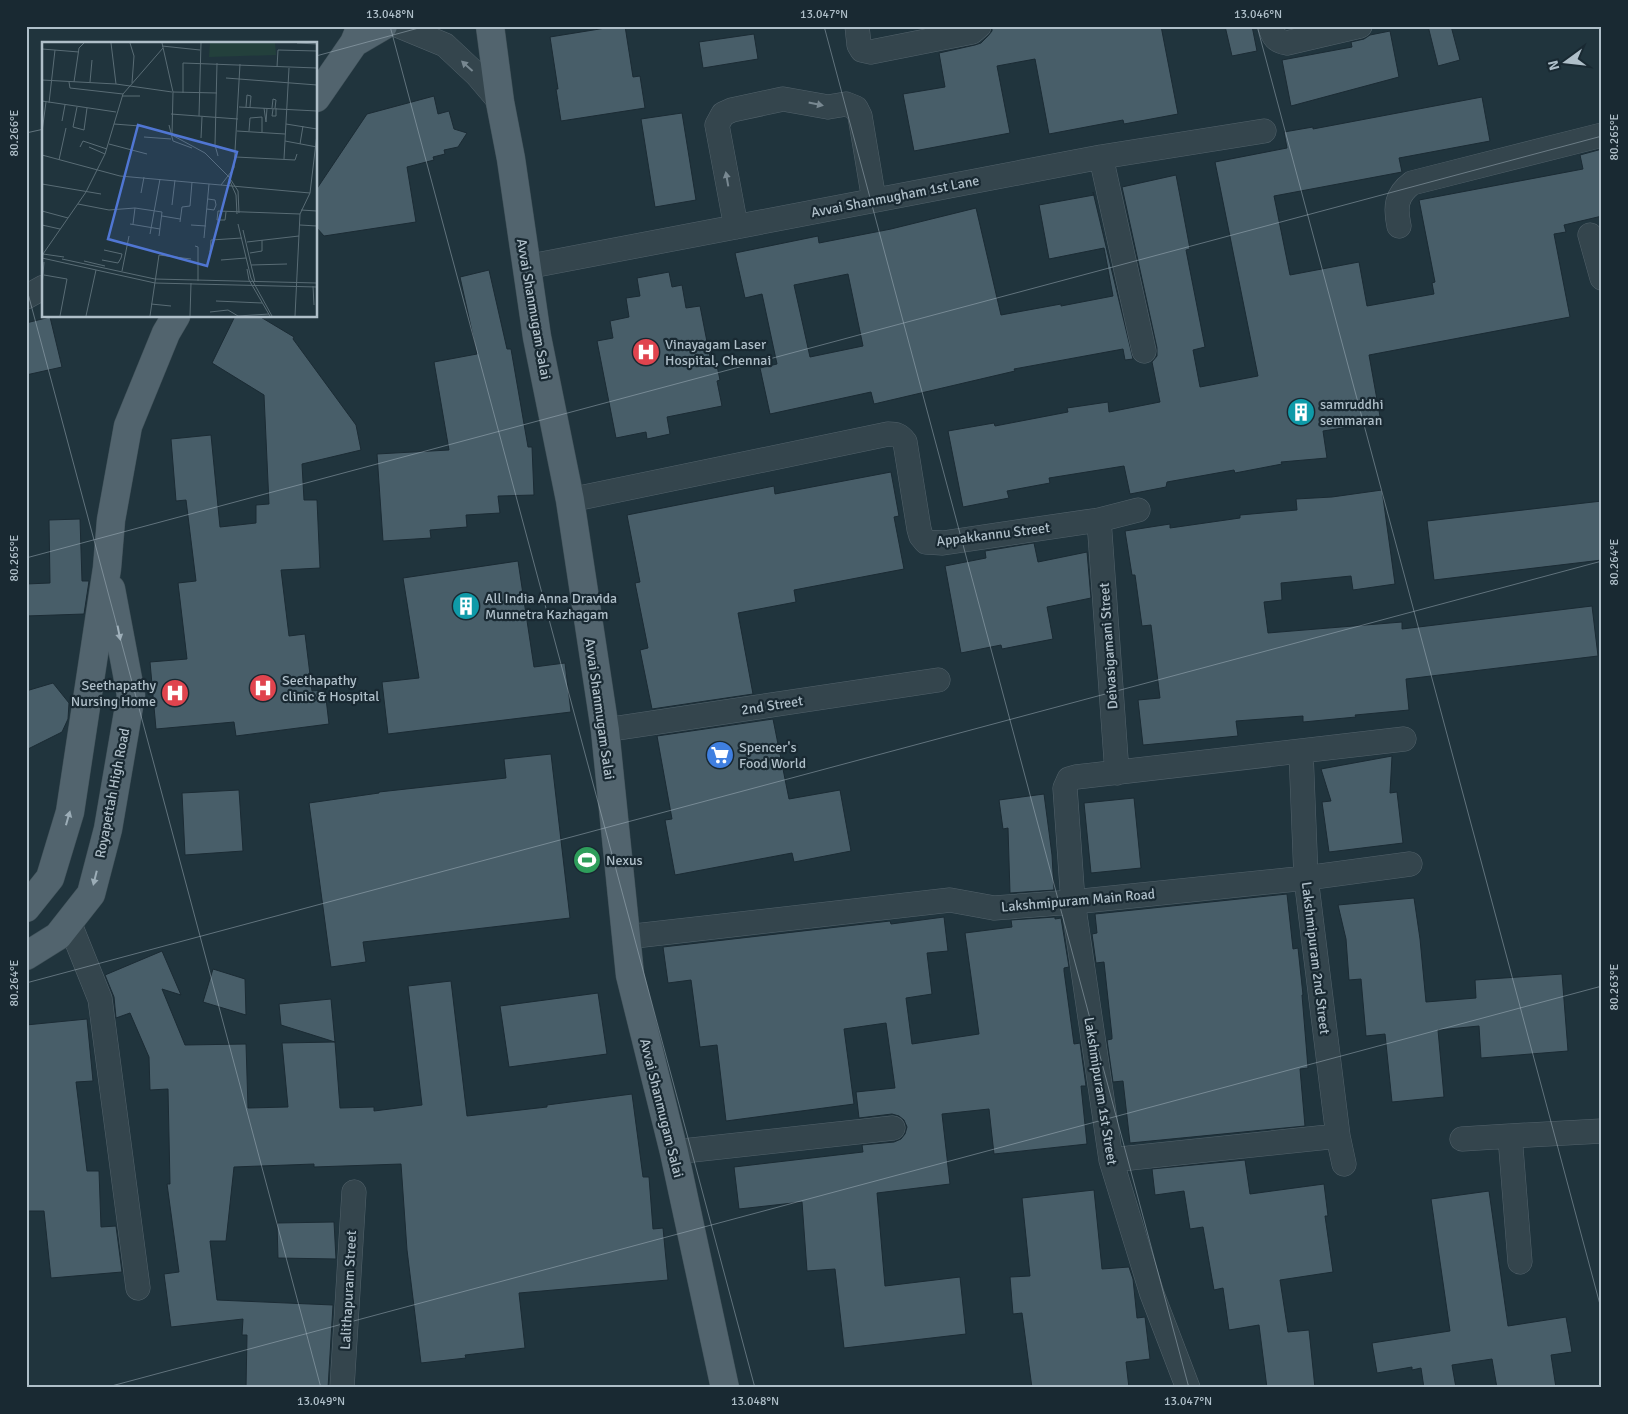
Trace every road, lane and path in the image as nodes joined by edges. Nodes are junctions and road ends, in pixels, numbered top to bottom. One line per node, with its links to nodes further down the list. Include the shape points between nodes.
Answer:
1 (382, 26): 7 (main road)
2 (399, 26): 10 (street, one-way to 2, via 477,75 445,46)
3 (490, 26): 10 (main road, Avvai Shanmugam Salai)
4 (857, 26): 5 (street, via 859,45 862,50 871,52 972,32)
5 (979, 26)
6 (1360, 26): 8 (street, via 1287,43)
7 (358, 34): 9 (main road)
8 (1275, 34)
9 (318, 95)
10 (500, 102): 18 (main road, Avvai Shanmugam Salai)
11 (1264, 131): 13 (street, Avvai Shanmugham 1st Lane)
12 (1602, 135): 15 (street, via 1412,183 1403,189 1399,199 1396,211)
13 (1102, 157): 14 (street, Avvai Shanmugham 1st Lane); 23 (street)
14 (874, 200): 16 (street, Avvai Shanmugham 1st Lane); 16 (street, one-way to 14, via 717,125 723,114 732,110 783,99 828,107 846,104 856,108)
15 (1399, 226)
16 (736, 227): 18 (street, Avvai Shanmugham 1st Lane)
17 (1590, 235): 19 (street)
18 (526, 267): 24 (main road, Avvai Shanmugam Salai)
19 (1602, 278)
20 (42, 288): 21 (street)
21 (26, 297)
22 (175, 318): 27 (main road, via 128,426 110,520)
23 (1144, 351)
24 (570, 500): 26 (street, Appakkannu Street, via 888,434 901,436 905,442 919,529 926,542 943,543); 29 (main road, Avvai Shanmugam Salai)
25 (1138, 510): 26 (street, Appakkannu Street)
26 (1099, 520): 32 (street, Deivasigamani Street)
27 (107, 568): 36 (main road, one-way to 27, via 50,878 70,812); 37 (main road, Royapettah High Road, one-way to 37, via 131,695 108,828 91,894)
28 (938, 680): 29 (street, 2nd Street)
29 (605, 730): 38 (main road, Avvai Shanmugam Salai)
30 (1404, 739): 31 (street)
31 (1301, 751): 32 (street); 34 (street, Lakshmipuram 2nd Street)
32 (1117, 773): 35 (street, Lakshmipuram 1st Street, via 1069,779 1065,788)
33 (1410, 864): 34 (street, Lakshmipuram Main Road)
34 (1306, 878): 35 (street, Lakshmipuram Main Road); 42 (street, Lakshmipuram 2nd Street)
35 (1073, 902): 38 (street, Lakshmipuram Main Road, via 994,908 950,900); 46 (street, Lakshmipuram 1st Street)
36 (26, 908)
37 (69, 922): 39 (main road, Royapettah High Road, via 58,936); 50 (street, via 100,999)
38 (626, 937): 45 (main road, Avvai Shanmugam Salai, via 630,975)
39 (26, 956)
40 (893, 1128): 45 (street)
41 (1602, 1132): 43 (street)
42 (1338, 1136): 46 (street); 47 (street, Lakshmipuram 2nd Street)
43 (1510, 1136): 44 (street); 49 (street)
44 (1462, 1139)
45 (674, 1152): 52 (main road, Avvai Shanmugam Salai)
46 (1111, 1160): 53 (street, Lakshmipuram 1st Street, via 1152,1294)
47 (1344, 1164)
48 (354, 1192): 51 (street, Lalithapuram Street)
49 (1520, 1262)
50 (138, 1288)
51 (342, 1388)
52 (725, 1388)
53 (1188, 1388)

